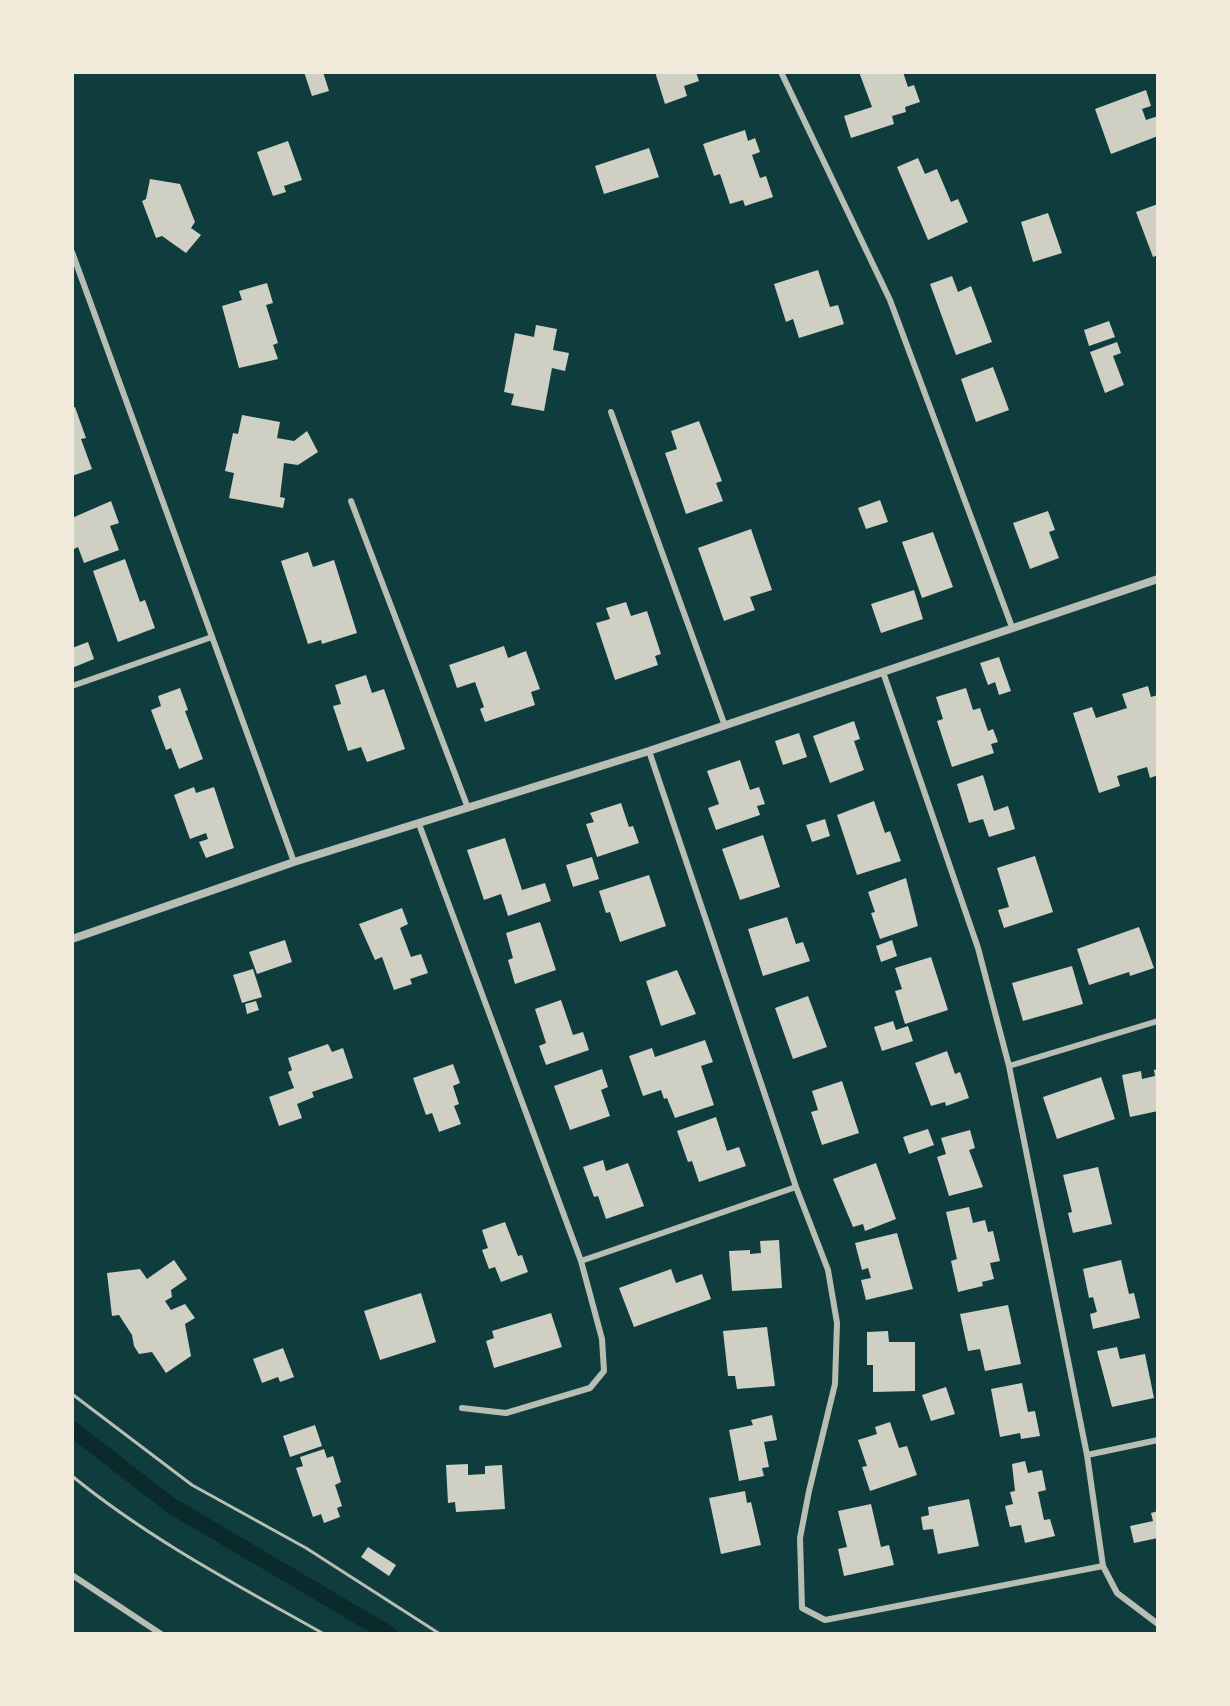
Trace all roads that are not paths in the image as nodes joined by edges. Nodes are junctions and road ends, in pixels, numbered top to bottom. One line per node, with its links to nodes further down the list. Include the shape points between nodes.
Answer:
1 (781, 72): 6 (street, via 890,300)
2 (72, 252): 7 (street)
3 (611, 412): 10 (street)
4 (351, 501): 12 (street)
5 (1158, 579): 6 (street)
6 (1012, 627): 8 (street)
7 (212, 637): 9 (street); 14 (street)
8 (883, 672): 10 (street); 17 (street, via 978,948)
9 (72, 686)
10 (725, 726): 11 (street)
11 (649, 752): 12 (street); 18 (street)
12 (468, 808): 13 (street)
13 (419, 824): 14 (street); 19 (street)
14 (294, 862): 15 (street)
15 (72, 939)
16 (1158, 1021): 17 (street)
17 (1009, 1066): 23 (street)
18 (796, 1187): 19 (street); 25 (street, via 828,1270 837,1323 836,1384 800,1538 802,1608 825,1620)
19 (581, 1261): 21 (street, via 602,1339 604,1371 590,1388 506,1413)
20 (72, 1394): 30 (lane, via 192,1485 306,1548)
21 (462, 1408)
22 (1158, 1440): 23 (street)
23 (1087, 1455): 25 (street)
24 (72, 1476): 29 (lane, via 115,1511 166,1544)
25 (1103, 1566): 27 (street, via 1117,1593)
26 (72, 1575): 28 (street)
27 (1158, 1624)
28 (161, 1634)
29 (324, 1634)
30 (440, 1634)

